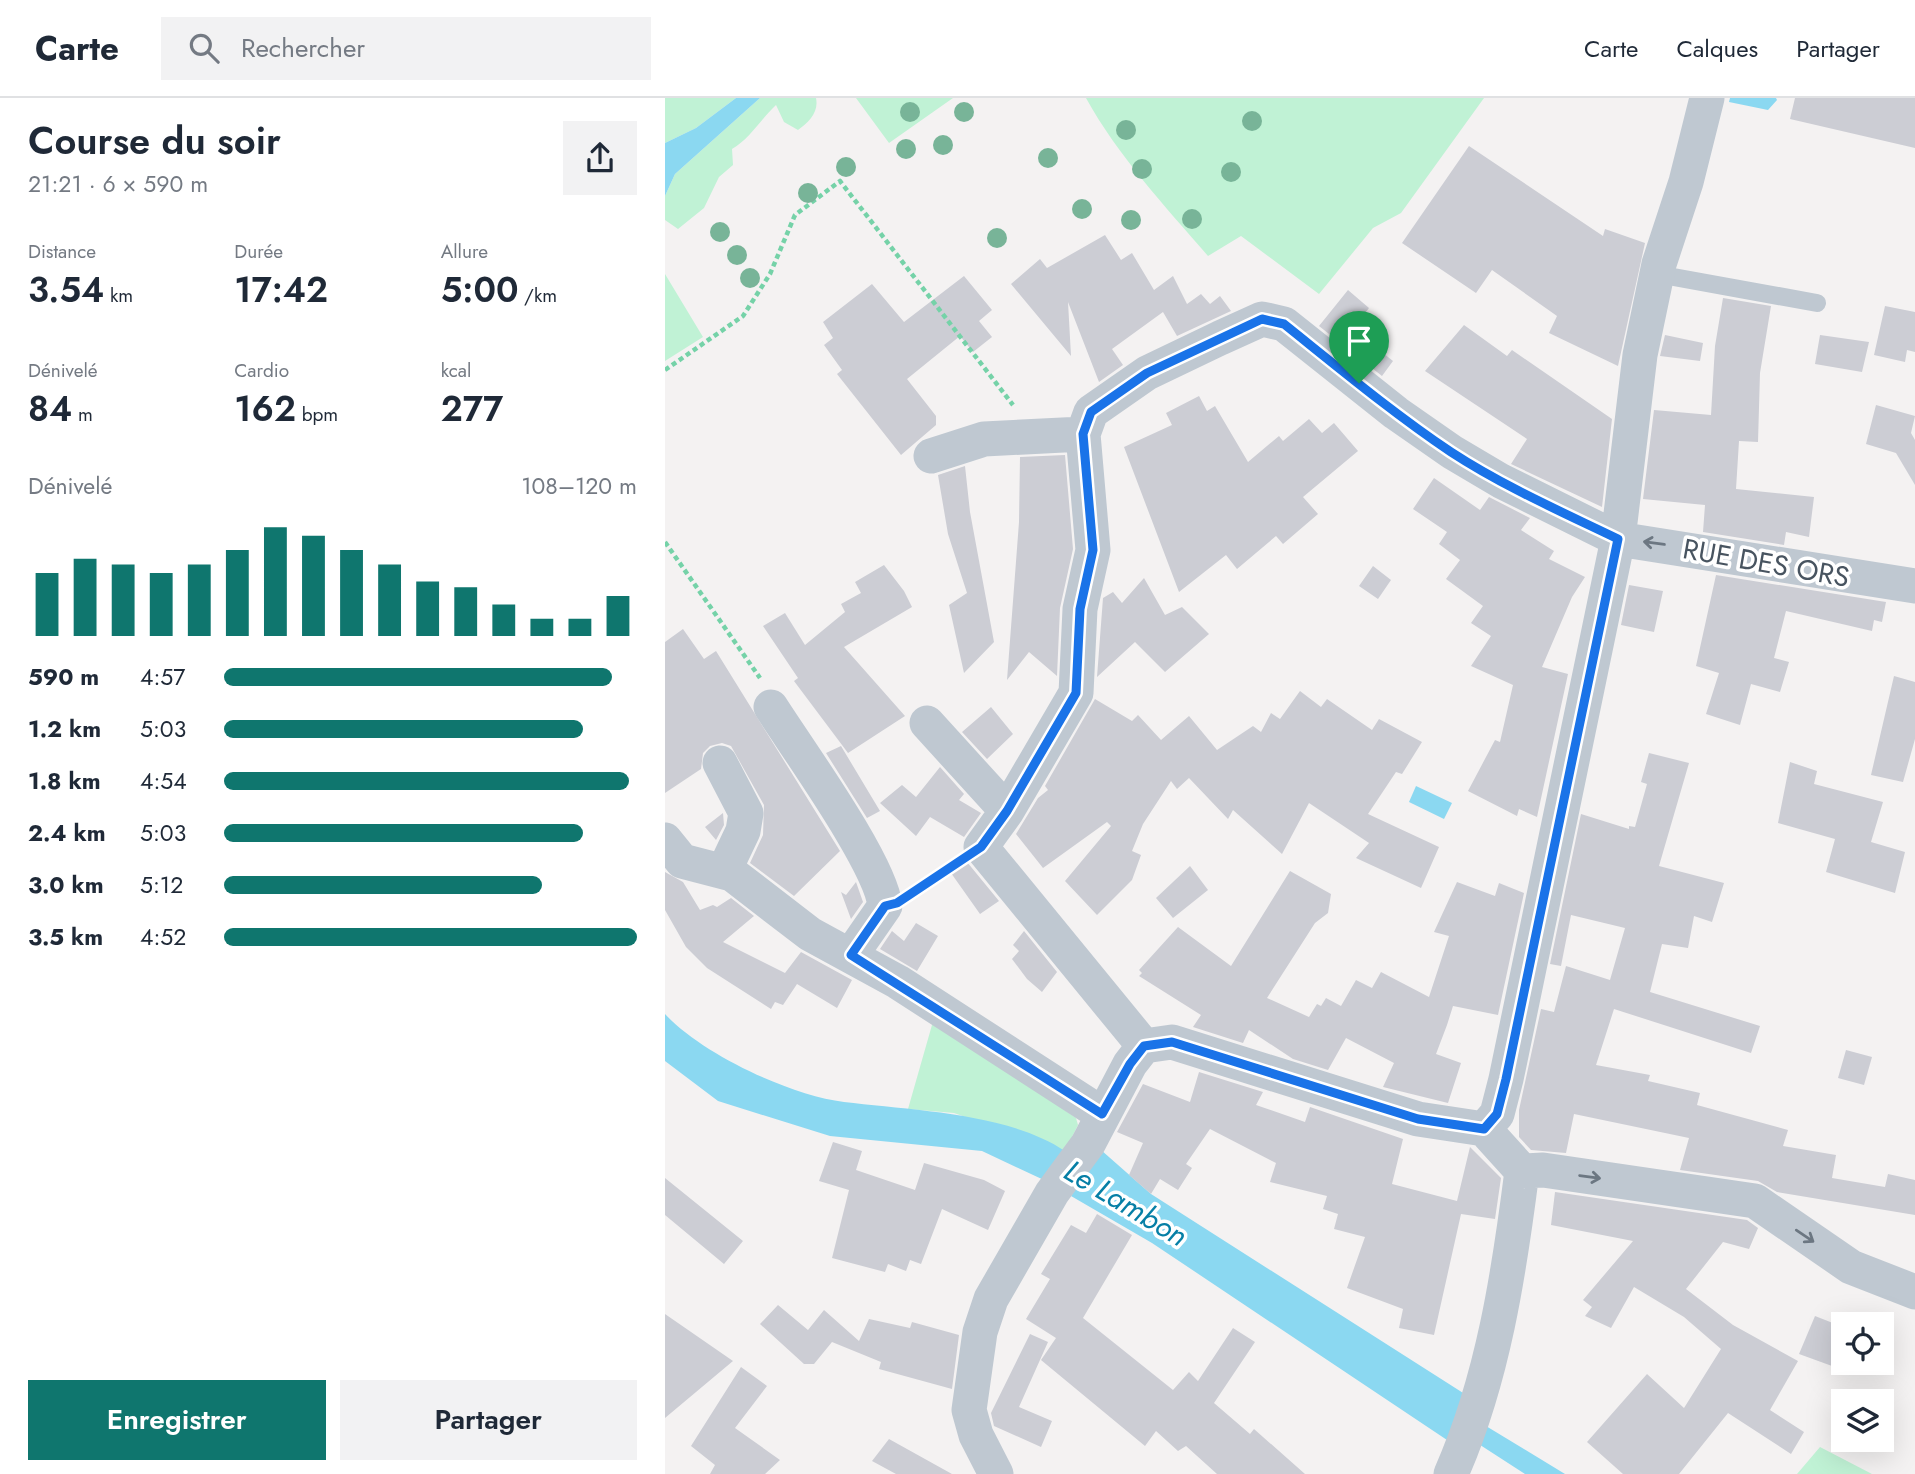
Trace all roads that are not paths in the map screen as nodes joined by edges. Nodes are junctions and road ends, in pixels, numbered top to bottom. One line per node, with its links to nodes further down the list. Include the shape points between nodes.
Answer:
1 (1707, 98): 2 (street)
2 (1657, 274): 3 (lane); 6 (street, via 1640,355)
3 (1817, 303)
4 (1083, 434): 5 (street, via 983,439); 6 (street, RUE DES ORS, via 1091,412 1147,373 1262,319 1284,324 1452,453); 11 (street, via 1093,550 1080,609 1076,693)
5 (931, 456)
6 (1618, 539): 7 (street, RUE DES ORS, one-way to 6); 17 (street, via 1506,1079 1497,1114)
7 (1915, 586)
8 (771, 707): 14 (street, via 881,887 885,906)
9 (927, 723): 11 (street)
10 (720, 763): 13 (street, via 745,813 743,831)
11 (1007, 811): 15 (street, via 981,847)
12 (665, 840): 13 (street, via 682,862)
13 (724, 871): 14 (street, via 810,934)
14 (851, 955): 16 (street)
15 (1144, 1046): 16 (street); 17 (street, via 1172,1042 1418,1119)
16 (1095, 1129): 21 (street, via 991,1299 980,1332 969,1410)
17 (1484, 1129): 18 (street)
18 (1522, 1171): 19 (street, one-way to 19, via 1543,1170 1755,1201 1851,1267); 20 (street, via 1509,1269 1479,1394)
19 (1915, 1292)
20 (1455, 1464)
21 (996, 1474)

